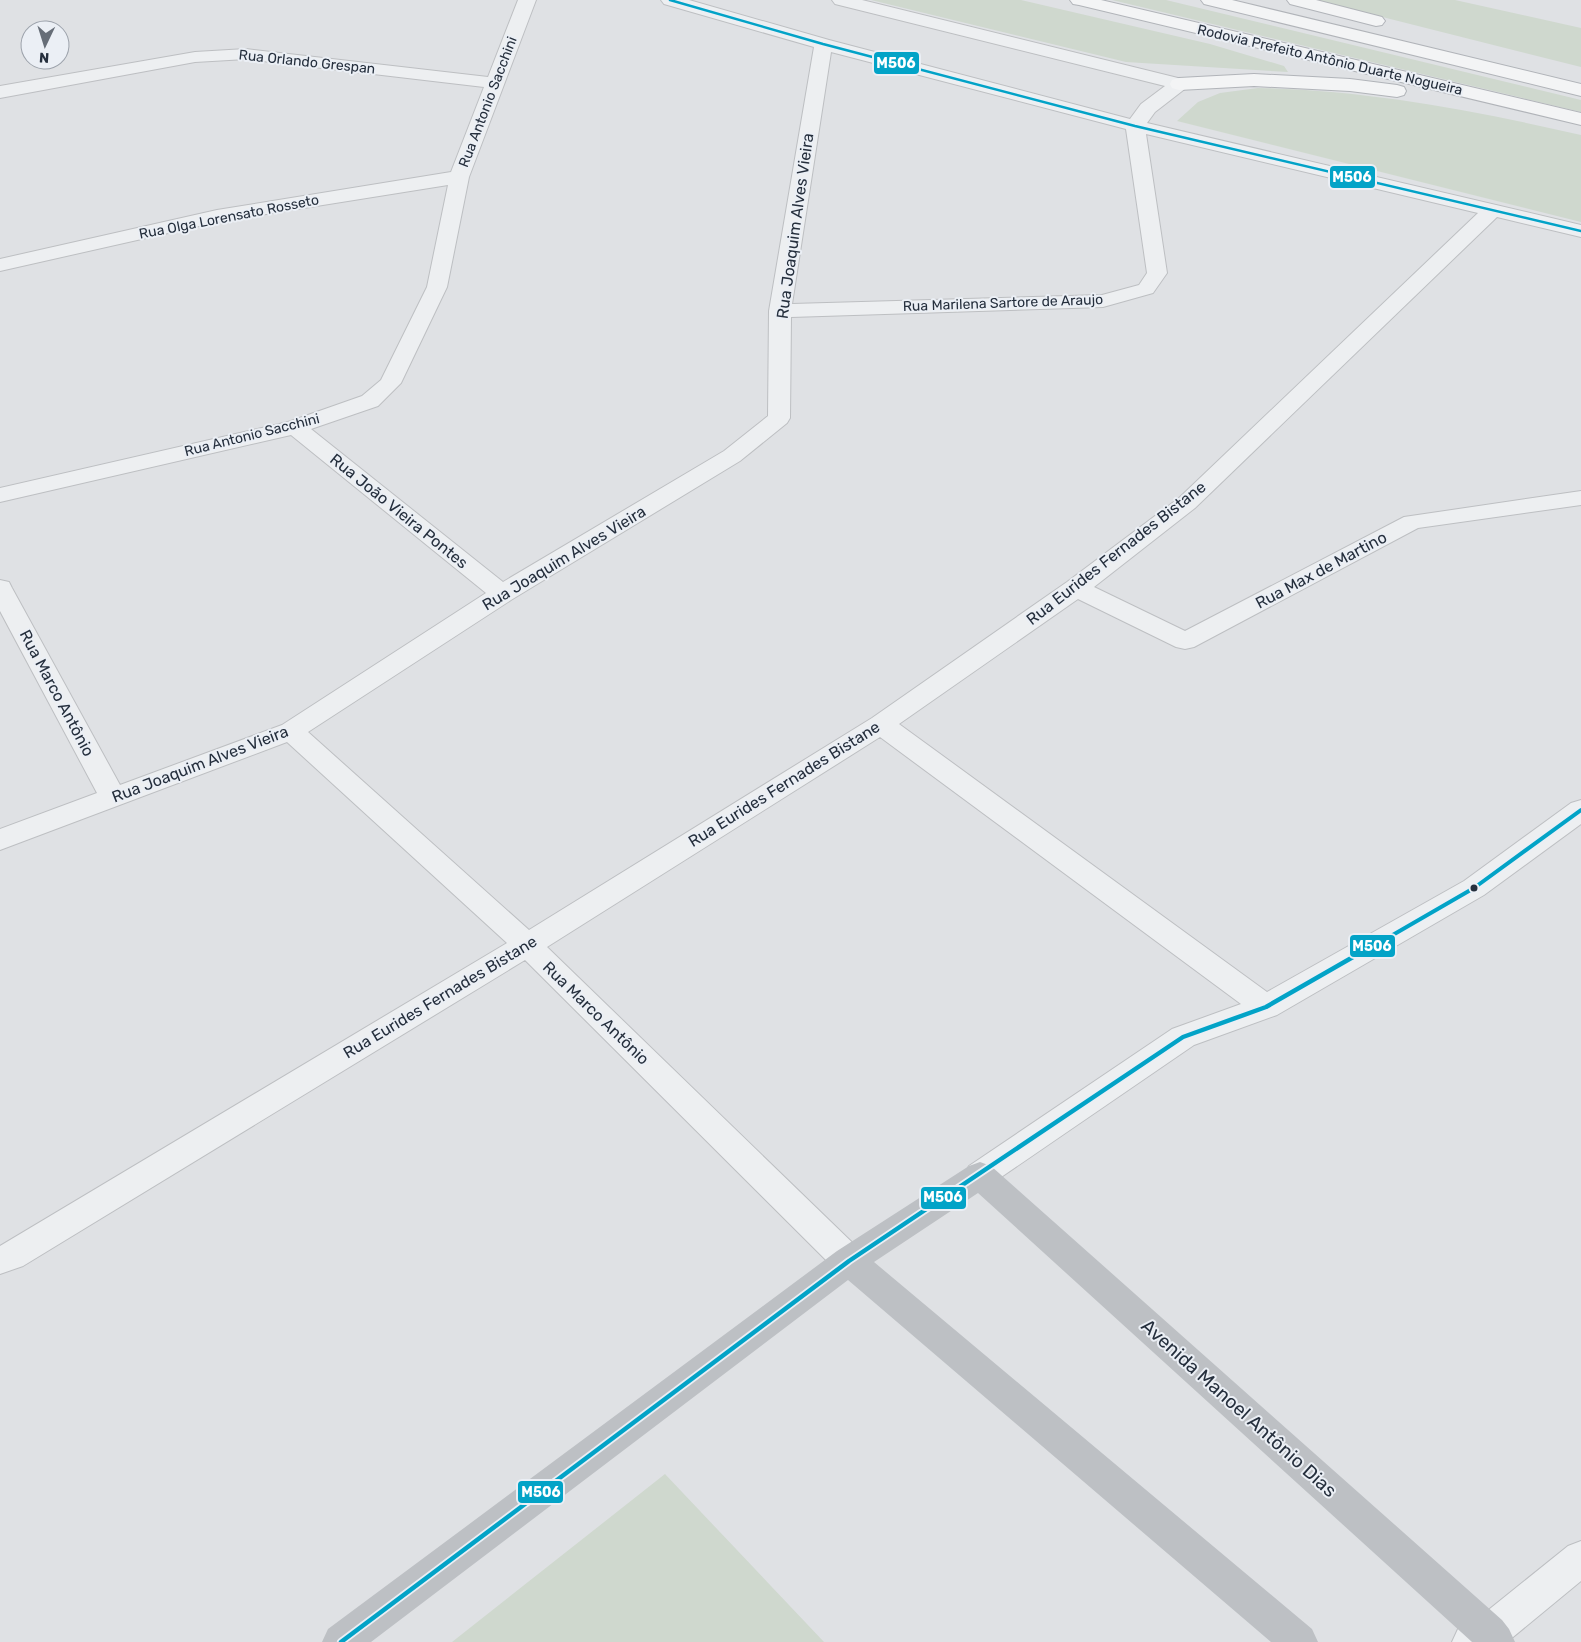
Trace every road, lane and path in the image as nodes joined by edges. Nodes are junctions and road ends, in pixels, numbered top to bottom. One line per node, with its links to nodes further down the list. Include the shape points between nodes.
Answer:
1 (527, 0): 11 (street, Rua Antonio Sacchini)
2 (670, 0): 9 (street)
3 (841, 0): 12 (street)
4 (1079, 0): 15 (highway, Rodovia Prefeito Antônio Duarte Nogueira)
5 (1210, 0): 13 (highway, Rodovia Prefeito Antônio Duarte Nogueira)
6 (1296, 0): 7 (highway)
7 (1391, 25)
8 (1448, 40): 10 (highway)
9 (823, 44): 16 (street); 21 (street, Rua Joaquim Alves Vieira)
10 (1581, 75)
11 (495, 83): 14 (street, Rua Orlando Grespan, via 246,54 195,57); 17 (street, Rua Antonio Sacchini)
12 (1179, 84): 15 (highway, via 1254,80 1350,85); 16 (street, via 1148,108)
13 (1581, 90)
14 (0, 92)
15 (1581, 120)
16 (1135, 126): 18 (street); 21 (street, Rua Marilena Sartore de Araujo, via 1157,273 1146,289 1103,301)
17 (459, 177): 20 (street, Rua Olga Lorensato Rosseto, via 217,216); 22 (street, Rua Antonio Sacchini, via 437,287 390,383 370,401)
18 (1494, 209): 19 (street); 26 (street, Rua Eurides Fernades Bistane, via 1187,503)
19 (1581, 231)
20 (0, 265)
21 (780, 311): 27 (street, Rua Joaquim Alves Vieira, via 779,418 732,456)
22 (295, 428): 23 (street, Rua Antonio Sacchini); 27 (street, Rua João Vieira Pontes)
23 (0, 495)
24 (1581, 498): 26 (street, Rua Max de Martino, via 1412,522 1185,641)
25 (0, 588): 30 (street, Rua Marco Antônio)
26 (1076, 588): 28 (street, Rua Eurides Fernades Bistane)
27 (502, 594): 29 (street, Rua Joaquim Alves Vieira)
28 (881, 724): 33 (street, Rua Eurides Fernades Bistane); 34 (street)
29 (291, 731): 30 (street, Rua Joaquim Alves Vieira); 33 (street, Rua Marco Antônio)
30 (113, 798): 32 (street, Rua Joaquim Alves Vieira)
31 (1581, 810): 34 (street, via 1474,888)
32 (0, 840)
33 (527, 945): 36 (street, Rua Eurides Fernades Bistane); 37 (street, Rua Marco Antônio)
34 (1266, 1008): 35 (street, via 1183,1037)
35 (980, 1174): 37 (street); 39 (street, Avenida Manoel Antônio Dias)
36 (0, 1260)
37 (849, 1261): 40 (street); 41 (street)
38 (1581, 1558): 39 (street)
39 (1485, 1639)
40 (341, 1642)
41 (1299, 1642)

